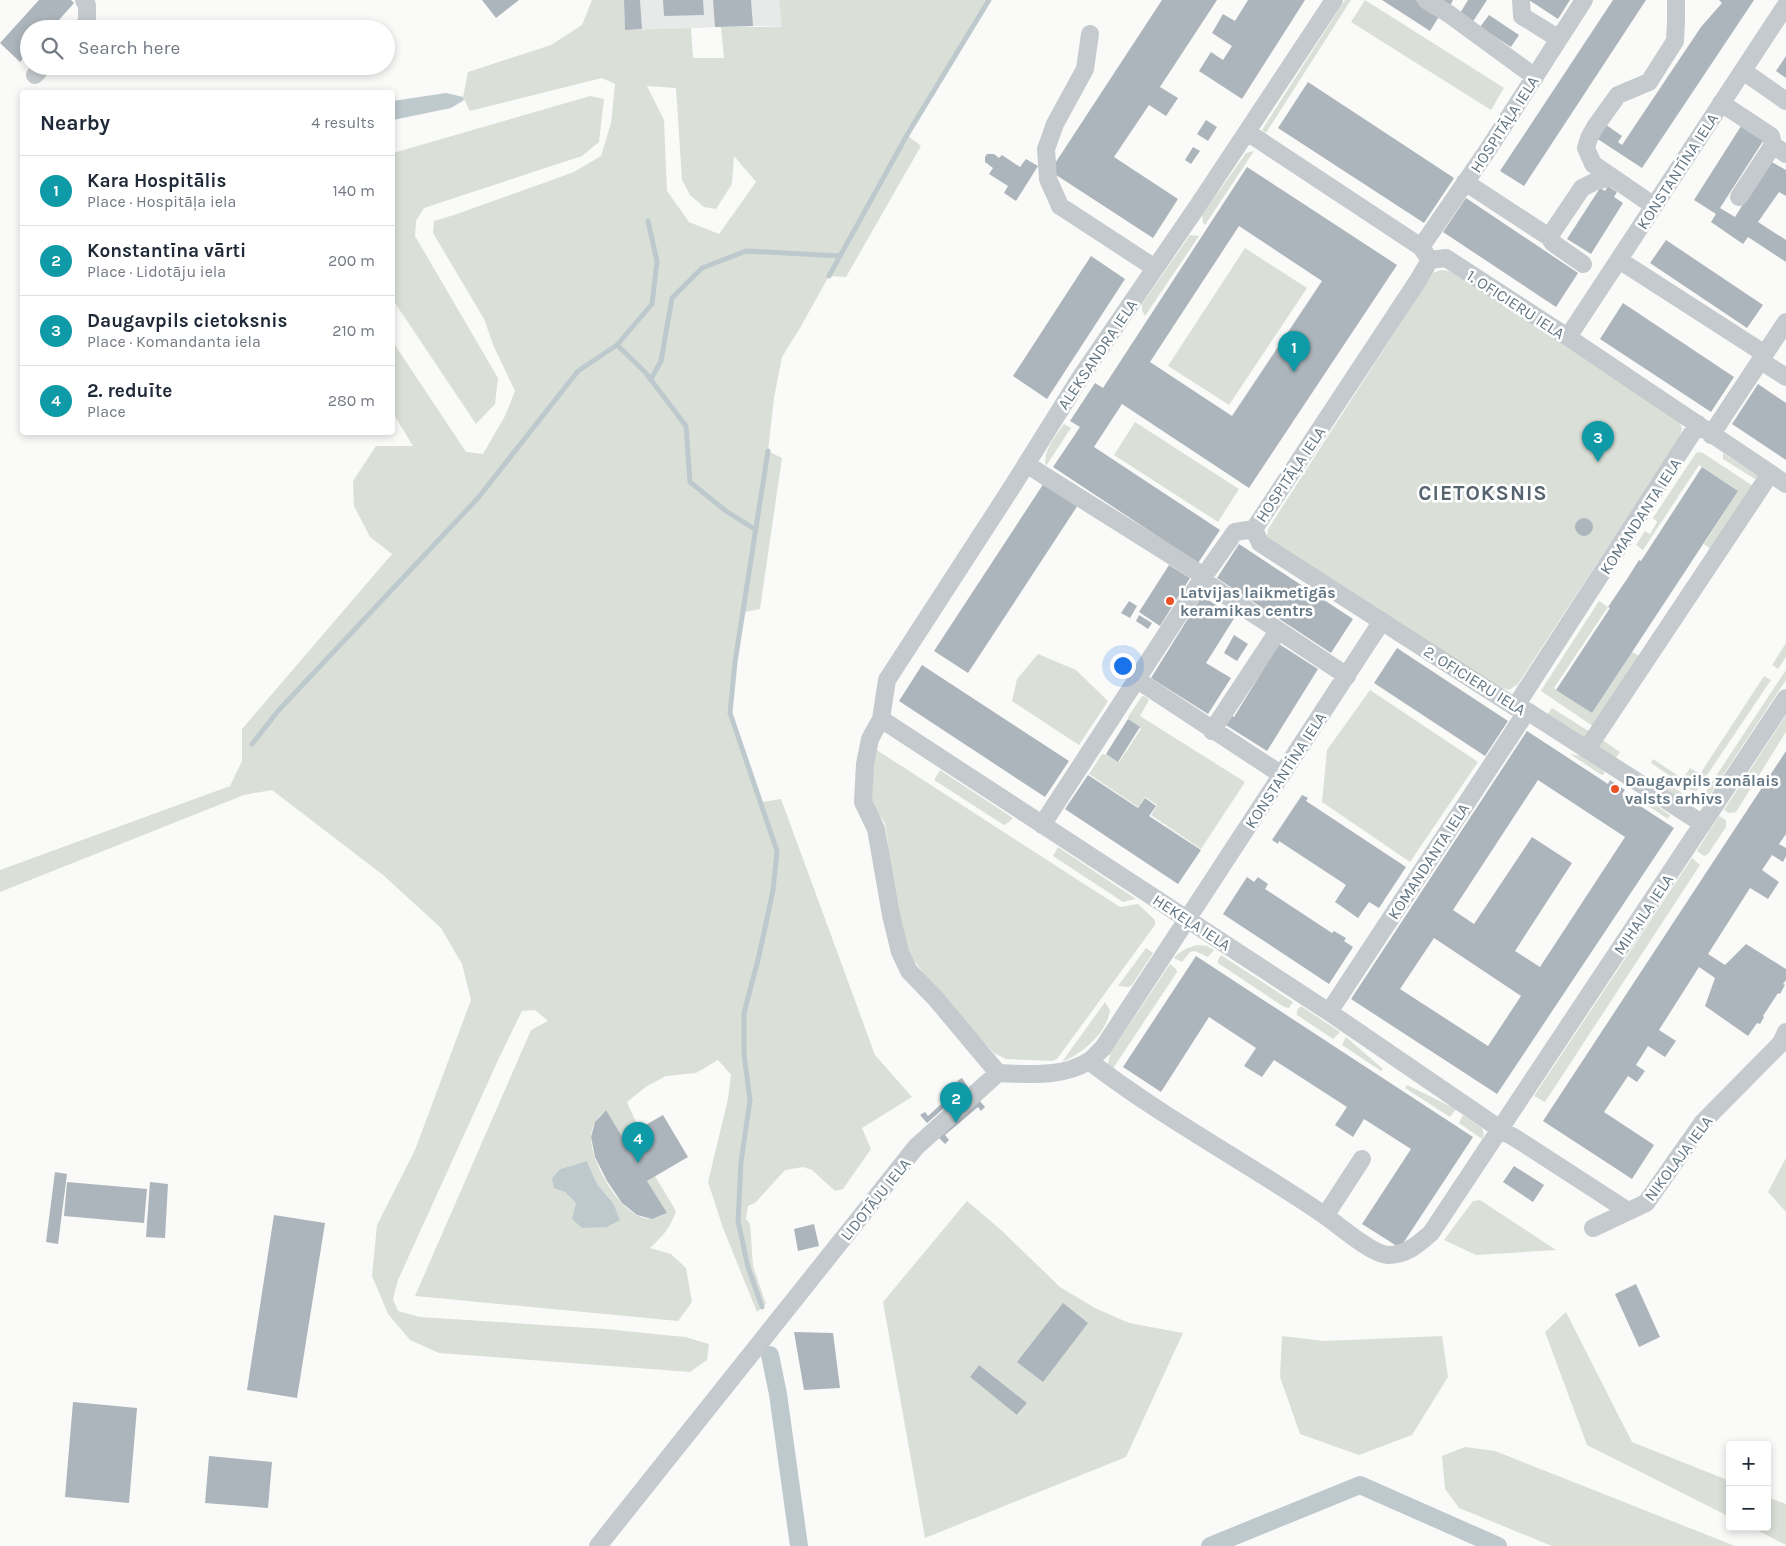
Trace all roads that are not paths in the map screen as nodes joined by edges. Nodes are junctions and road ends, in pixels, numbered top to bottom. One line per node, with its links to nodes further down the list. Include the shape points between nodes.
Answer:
1 (84, 0): 8 (street)
2 (1334, 0): 15 (street, ALEKSANDRA IELA)
3 (1426, 0): 12 (street)
4 (1521, 0): 10 (street, via 1522,16)
5 (1584, 0): 10 (street, HOSPITĀĻA IELA)
6 (1676, 0): 17 (street, via 1675,41 1649,82 1618,95 1589,138 1586,148 1593,164)
7 (1786, 5): 11 (street, KONSTANTĪNA IELA)
8 (88, 20)
9 (1090, 34): 25 (street, via 1085,69 1055,124 1046,149 1048,178 1060,206)
10 (1558, 40): 12 (street, HOSPITĀĻA IELA)
11 (1742, 71): 13 (street); 14 (street, KONSTANTĪNA IELA)
12 (1534, 77): 18 (street, HOSPITĀĻA IELA)
13 (1786, 101)
14 (1721, 103): 16 (street, via 1770,136); 20 (street, KONSTANTĪNA IELA)
15 (1247, 132): 22 (street, 1. OFICIERU IELA); 25 (street, ALEKSANDRA IELA)
16 (1779, 150): 19 (street)
17 (1612, 178): 20 (street); 21 (street, via 1582,188)
18 (1466, 182): 21 (street); 22 (street, HOSPITĀĻA IELA)
19 (1739, 197)
20 (1654, 206): 23 (street, KONSTANTĪNA IELA)
21 (1549, 236): 24 (street, via 1553,243)
22 (1425, 254): 27 (street, 1. OFICIERU IELA, via 1446,258); 34 (street, HOSPITĀĻA IELA, via 1417,282)
23 (1619, 260): 27 (street, KONSTANTĪNA IELA); 28 (street)
24 (1583, 264)
25 (1155, 268): 31 (street, ALEKSANDRA IELA)
26 (1786, 322): 28 (street, KOMANDANTA IELA)
27 (1568, 337): 30 (street, 1. OFICIERU IELA)
28 (1763, 358): 29 (street); 30 (street, KOMANDANTA IELA)
29 (1786, 377)
30 (1705, 430): 32 (street, 1. OFICIERU IELA); 41 (street, KOMANDANTA IELA)
31 (1026, 464): 35 (street); 42 (street, ALEKSANDRA IELA, via 887,680)
32 (1770, 474): 33 (street, 1. OFICIERU IELA); 44 (street)
33 (1786, 484)
34 (1254, 529): 35 (street, HOSPITĀĻA IELA, via 1235,532); 36 (street, 2. OFICIERU IELA, via 1260,543)
35 (1203, 577): 37 (street); 39 (street, HOSPITĀĻA IELA)
36 (1382, 621): 38 (street, KONSTANTĪNA IELA); 41 (street, 2. OFICIERU IELA)
37 (1278, 631): 38 (street); 43 (street)
38 (1347, 676): 45 (street, KONSTANTĪNA IELA)
39 (1136, 679): 43 (street); 47 (street, HOSPITĀĻA IELA)
40 (1786, 698): 46 (street, MIHAILA IELA)
41 (1521, 709): 44 (street, 2. OFICIERU IELA); 49 (street, KOMANDANTA IELA)
42 (881, 719): 47 (street, HEKEĻA IELA); 52 (street, ALEKSANDRA IELA, via 870,739 865,764 864,802 876,829 900,952 909,971)
43 (1212, 731): 45 (street)
44 (1587, 749): 46 (street, 2. OFICIERU IELA)
45 (1282, 776): 48 (street, KONSTANTĪNA IELA)
46 (1703, 824): 53 (street, MIHAILA IELA)
47 (1042, 825): 48 (street, HEKEĻA IELA)
48 (1188, 919): 49 (street, HEKEĻA IELA); 51 (street, via 1102,1048)
49 (1329, 1012): 53 (street, HEKEĻA IELA)
50 (1786, 1032): 55 (street, NIKOLAJA IELA, via 1781,1042 1703,1122 1646,1203)
51 (1088, 1061): 52 (street, via 1049,1074); 56 (street, MIHAILA IELA, via 1125,1089)
52 (998, 1073): 58 (street, LIDOTĀJU IELA, via 916,1147)
53 (1500, 1129): 55 (street, NIKOLAJA IELA); 56 (street, MIHAILA IELA, via 1431,1233 1409,1252 1387,1255 1363,1244)
54 (1362, 1159): 56 (street)
55 (1628, 1211): 57 (street)
56 (1325, 1216)
57 (1593, 1228)
58 (598, 1546)

